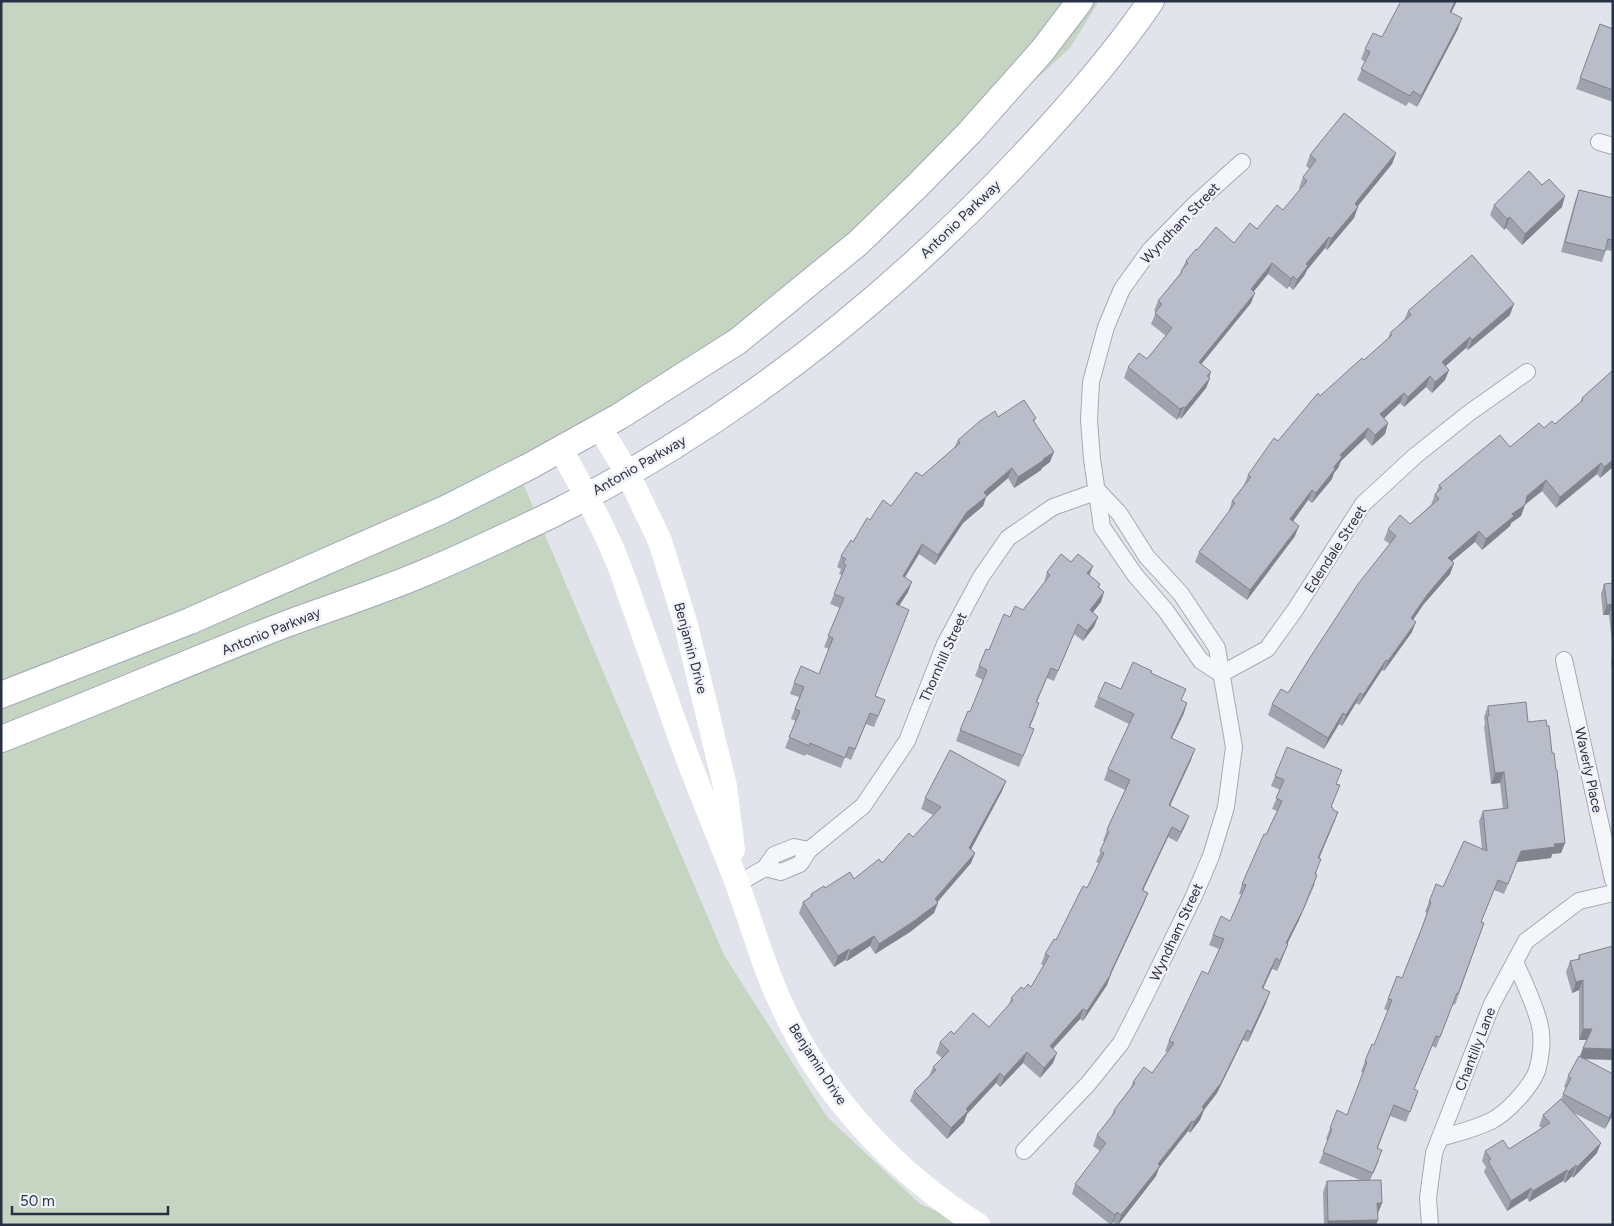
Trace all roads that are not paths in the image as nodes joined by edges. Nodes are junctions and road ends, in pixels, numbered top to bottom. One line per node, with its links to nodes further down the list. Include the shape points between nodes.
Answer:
1 (1080, 1): 5 (main road, via 1042,51 970,132 858,243 738,341)
2 (1151, 1): 7 (main road, Antonio Parkway, via 1075,100 989,191 891,285 800,360 708,424)
3 (1242, 162): 8 (street, Wyndham Street, via 1150,250 1122,288 1106,327 1091,382 1089,420)
4 (1527, 372): 11 (street, Edendale Street, via 1415,456 1363,504 1267,649)
5 (600, 428): 6 (main road); 7 (main road, Benjamin Drive)
6 (561, 449): 9 (main road, Benjamin Drive); 12 (main road, via 444,510 190,621)
7 (628, 474): 9 (main road, Antonio Parkway); 15 (main road, Benjamin Drive, via 660,541 686,626 725,786)
8 (1098, 491): 11 (street, Wyndham Street, via 1120,513 1147,557 1181,594 1217,648); 11 (street, Wyndham Street, via 1102,527 1134,575 1166,611 1201,661); 15 (street, Thornhill Street, via 1053,507 1008,538 981,577 946,644 907,742 863,806 809,850 794,847 774,855 764,868)
9 (586, 496): 13 (main road, Antonio Parkway, via 422,574 286,624); 15 (main road, Benjamin Drive, via 616,558 679,735)
10 (1564, 660): 14 (street, Waverly Place)
11 (1221, 674): 19 (street, Wyndham Street, via 1234,747 1226,807 1210,856 1190,904 1121,1043 1088,1084)
12 (8, 693)
13 (1, 739)
14 (1613, 880)
15 (737, 884): 20 (main road, Benjamin Drive, via 784,1010 832,1090 910,1175)
16 (1613, 893): 17 (street, Chantilly Lane, via 1579,901 1526,942)
17 (1515, 962): 18 (street, Chantilly Lane, via 1492,1004); 18 (street, via 1540,1027 1541,1049 1536,1071 1526,1089 1509,1108 1492,1120)
18 (1440, 1138): 21 (street, Chantilly Lane, via 1434,1153 1428,1198)
19 (1024, 1151)
20 (978, 1225)
21 (1430, 1225)

